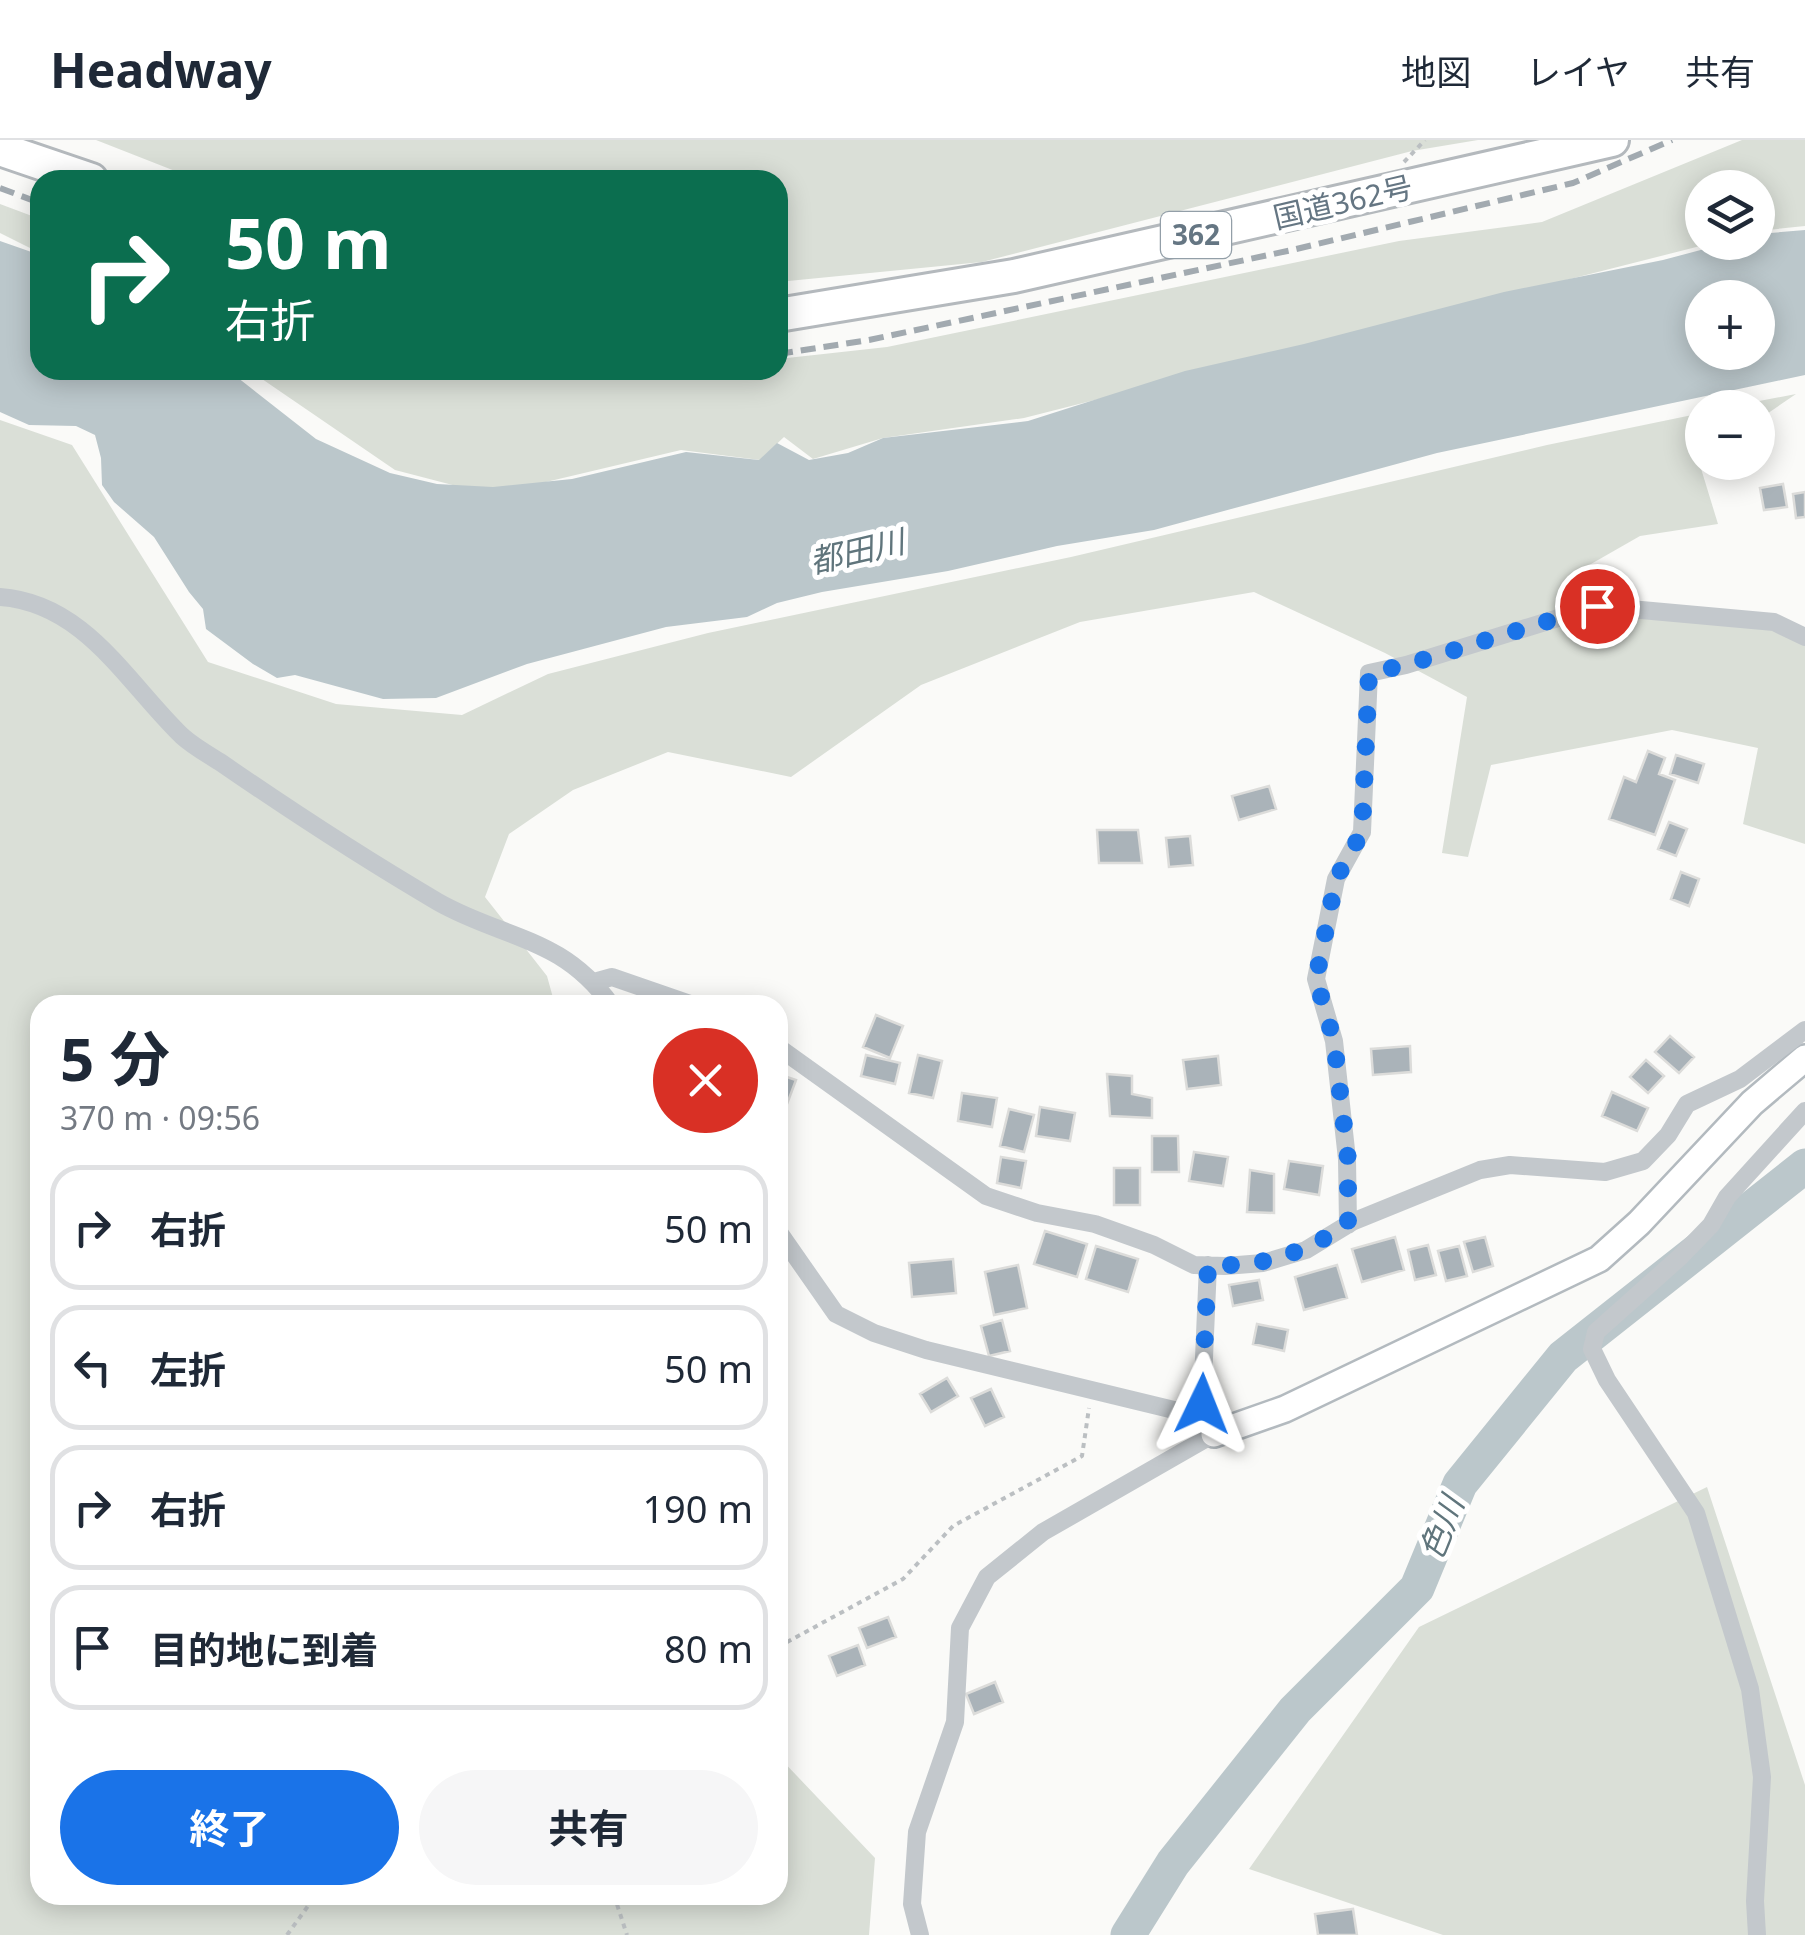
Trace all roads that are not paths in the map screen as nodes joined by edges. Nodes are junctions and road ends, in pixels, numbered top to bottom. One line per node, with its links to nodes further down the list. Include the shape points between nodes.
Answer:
1 (1612, 140): 4 (highway, 国道362号 / 362, via 1014,276)
2 (0, 150): 3 (highway)
3 (61, 170)
4 (788, 313)
5 (0, 598): 7 (street, via 22,599 79,626 184,738 293,812 442,904 544,946)
6 (1805, 637): 14 (street, via 1774,622 1597,606 1369,673 1362,832 1336,879 1316,979 1334,1041 1348,1159)
7 (594, 982): 8 (street); 9 (street, via 612,977)
8 (604, 995)
9 (664, 995)
10 (1805, 1030): 14 (street, via 1740,1079 1687,1104 1643,1161 1604,1172 1510,1164 1480,1170)
11 (788, 1054): 16 (street, via 986,1196 1095,1224)
12 (1805, 1058): 17 (street, via 1599,1259 1285,1409)
13 (1805, 1111): 19 (street, via 1727,1197 1711,1225 1596,1332 1592,1349 1696,1514 1750,1689 1762,1776)
14 (1348, 1225): 16 (street, via 1306,1250 1263,1263)
15 (788, 1245): 17 (street, via 836,1314 874,1333)
16 (1208, 1265): 17 (street, via 1202,1404)
17 (1210, 1426): 18 (street, via 1043,1532 986,1578 960,1628 955,1722 918,1832 912,1904)
18 (920, 1935)
19 (1757, 1935)

